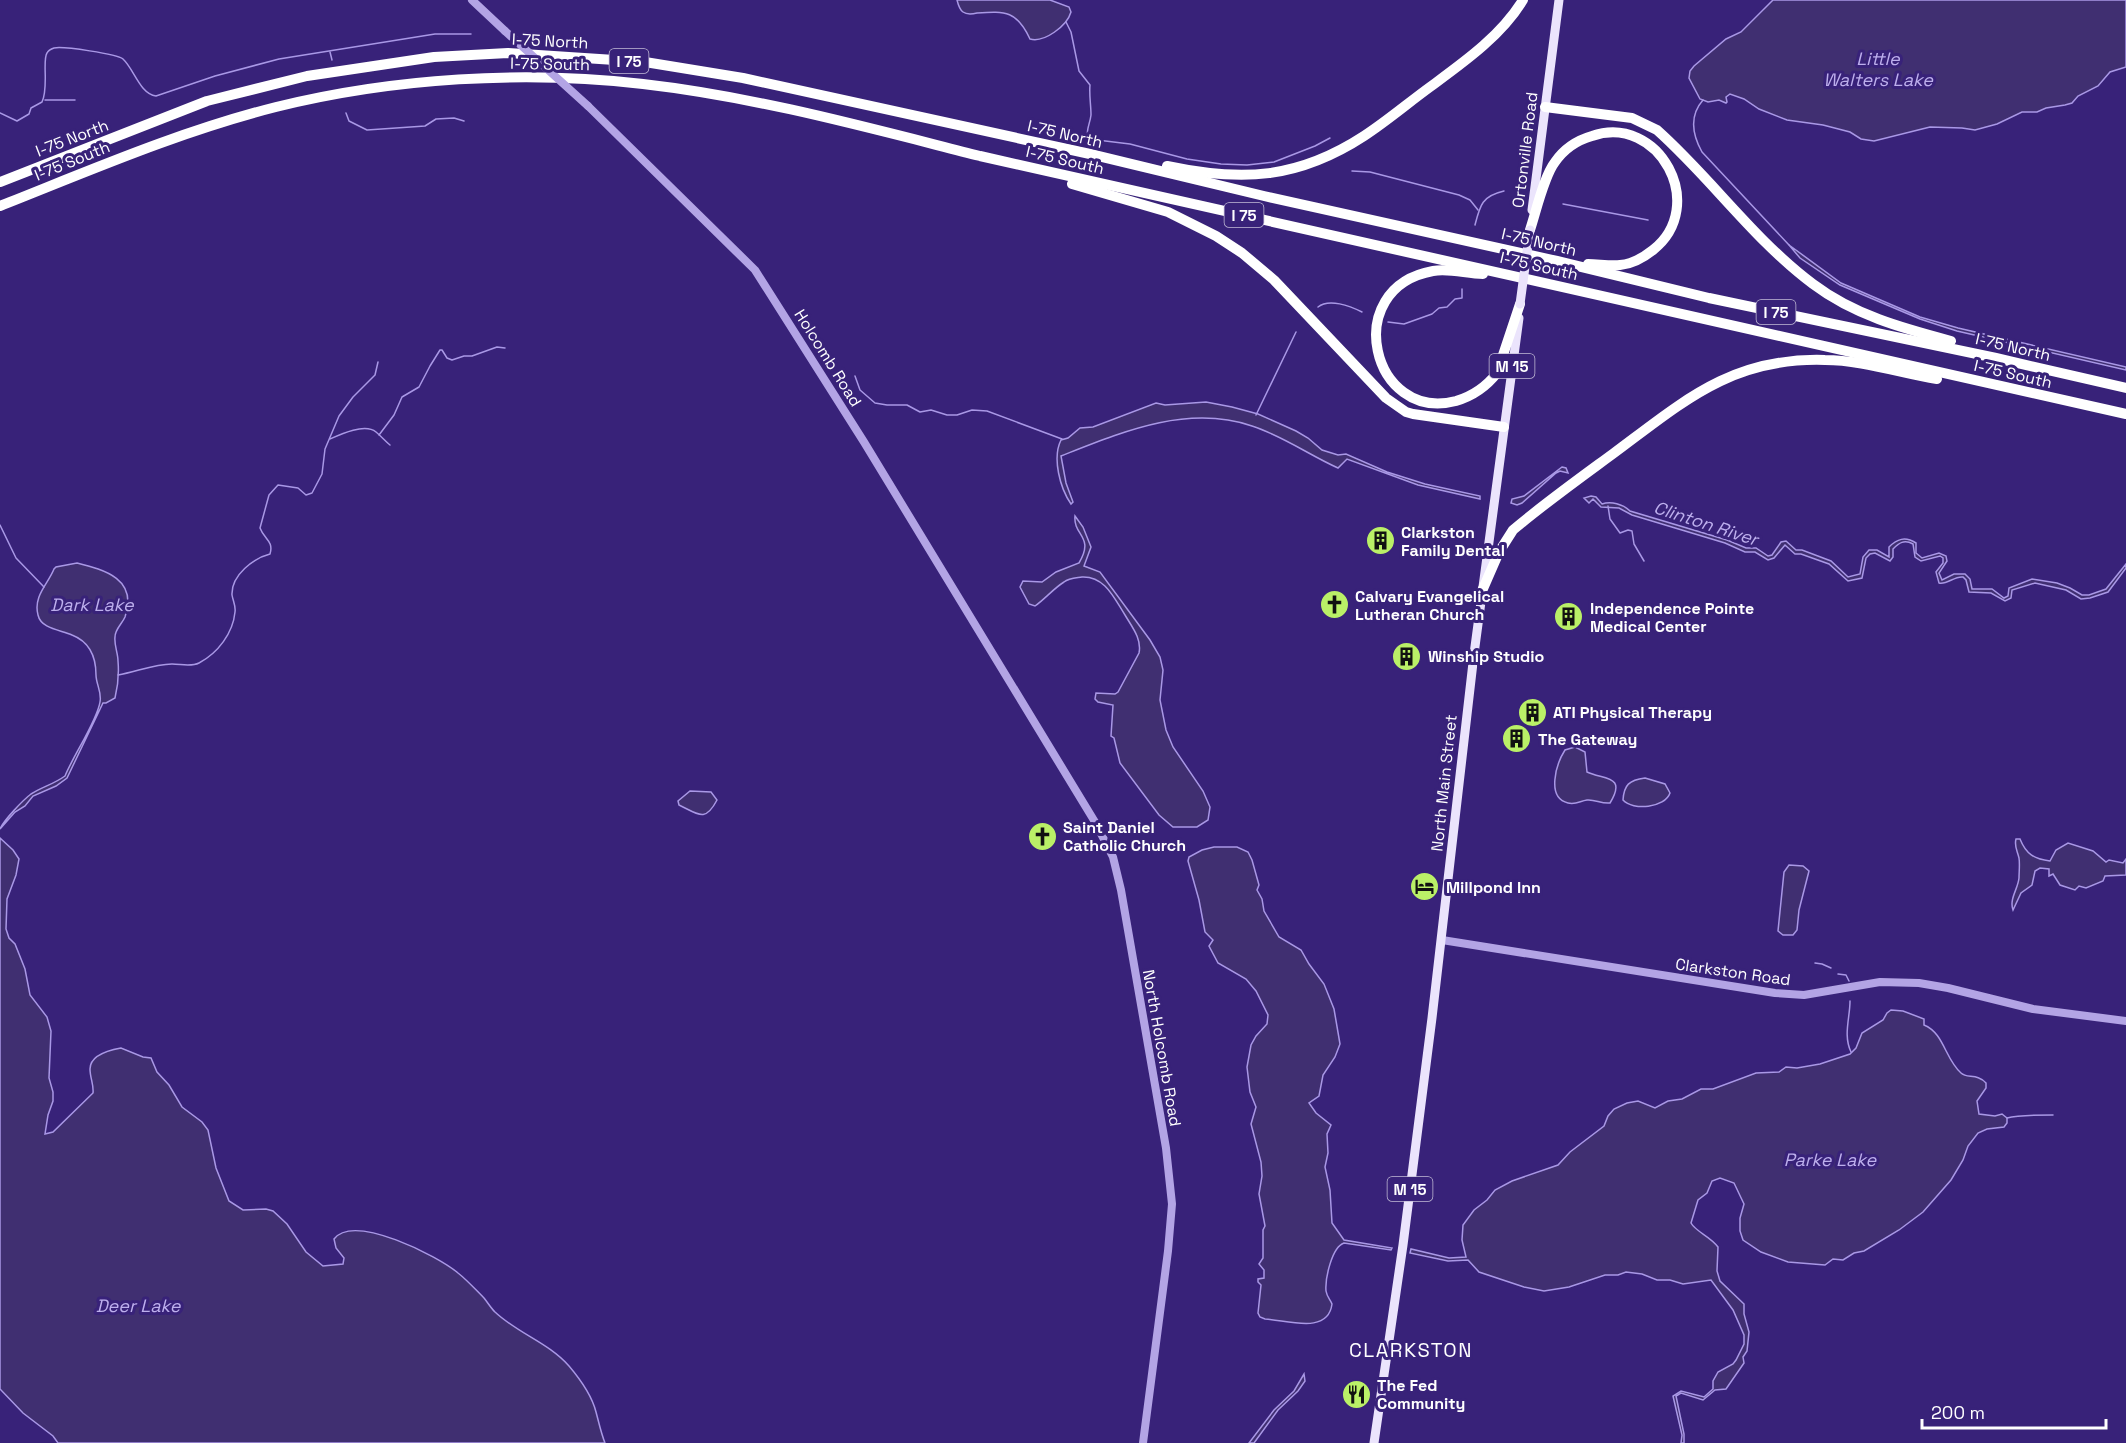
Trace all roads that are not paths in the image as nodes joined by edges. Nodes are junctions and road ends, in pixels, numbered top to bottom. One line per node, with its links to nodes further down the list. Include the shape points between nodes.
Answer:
1 (472, 0): 19 (street, Holcomb Road, bridge, via 588,106 755,270)
2 (1523, 0): 5 (highway, via 1505,25 1449,73 1364,136 1319,160 1284,171 1231,176)
3 (1559, 0): 4 (main road, Ortonville Road / M 15)
4 (1545, 107): 9 (main road, Ortonville Road / M 15); 13 (highway, via 1632,118 1657,130 1787,263 1814,285 1873,318 1988,352)
5 (1090, 154): 7 (highway, I-75 North / I 75, via 743,78 645,62 508,53 362,66 218,98); 10 (highway, I-75 North / I 75)
6 (980, 156): 8 (highway, I-75 South / I 75, via 705,93 598,80 523,77 415,84 278,107 139,151); 11 (highway, I-75 South / I 75); 17 (highway, via 1150,206 1202,229 1257,264 1397,407 1413,414)
7 (0, 182)
8 (0, 206)
9 (1530, 230): 10 (highway, via 1555,161 1573,144 1593,135 1612,132 1638,138 1671,168 1677,193 1676,217 1661,243 1642,258 1621,265); 12 (main road, Ortonville Road / M 15, bridge)
10 (1557, 261): 13 (highway, I-75 North / I 75, via 1709,298)
11 (1508, 274): 12 (highway, via 1443,269 1407,280 1391,292 1377,320 1379,358 1394,382 1409,395 1431,403 1468,397 1497,373); 15 (highway, I-75 South / I 75)
12 (1520, 303): 17 (main road, North Main Street / M 15)
13 (1996, 358): 14 (highway, I-75 North / I 75)
14 (2126, 388)
15 (2015, 390): 16 (highway, I-75 South / I 75); 18 (highway, via 1825,360 1782,362 1730,376 1693,396 1513,530)
16 (2126, 414)
17 (1504, 428): 18 (main road, North Main Street / M 15)
18 (1482, 591): 20 (main road, North Main Street / M 15)
19 (1078, 795): 22 (street, North Holcomb Road, via 1108,845 1116,871 1167,1153 1172,1204)
20 (1442, 940): 21 (street, Clarkston Road, via 1786,994 1827,992 1880,982 1932,984 2033,1009); 23 (main road, North Main Street / M 15)
21 (2126, 1021)
22 (1143, 1443)
23 (1374, 1443)

